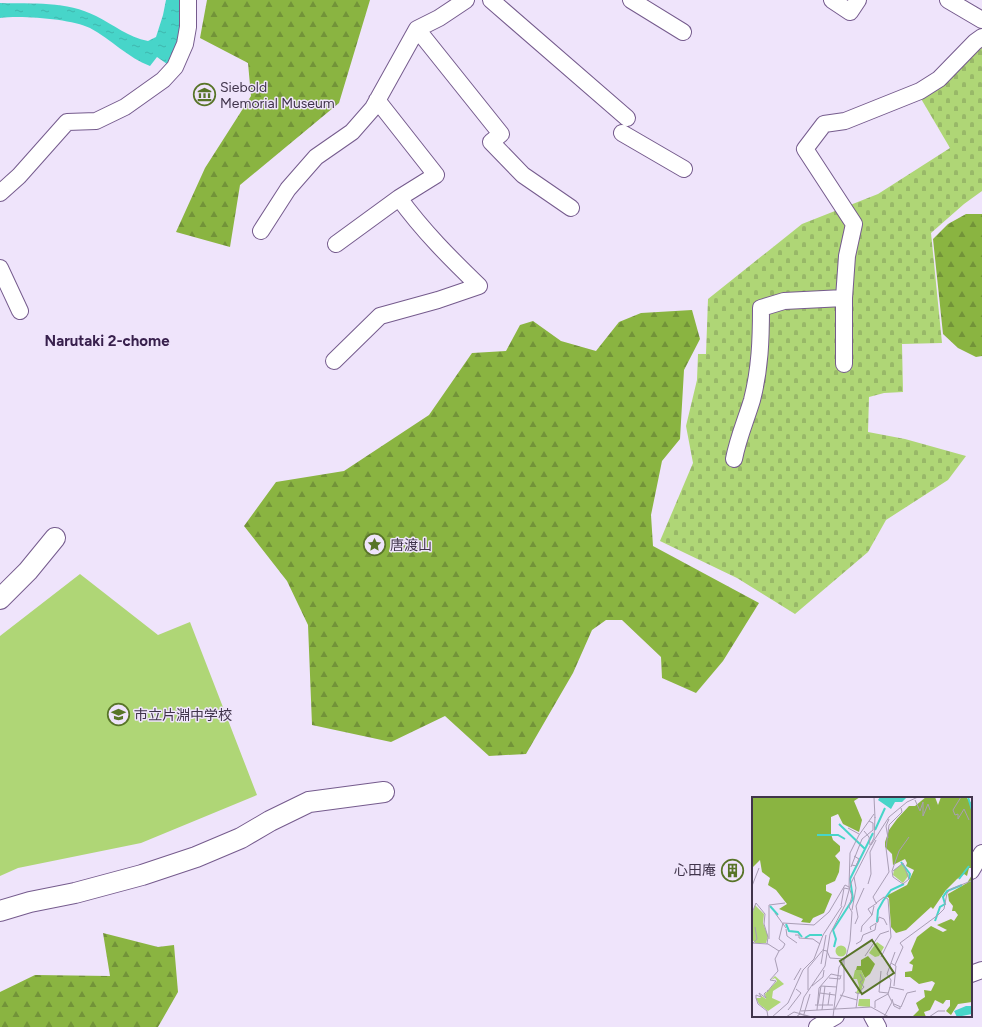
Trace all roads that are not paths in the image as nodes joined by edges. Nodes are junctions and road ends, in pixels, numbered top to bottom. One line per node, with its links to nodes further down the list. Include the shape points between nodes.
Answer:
1 (188, 0): 16 (street, via 185,44 175,67 163,80 125,107 96,121 67,122 19,176)
2 (466, 0): 9 (street, via 439,18)
3 (491, 0): 13 (street)
4 (632, 0): 10 (street)
5 (832, 0): 6 (street, via 850,12)
6 (858, 0)
7 (948, 0): 8 (street)
8 (982, 20)
9 (416, 29): 12 (street); 18 (street, via 501,134 491,142 523,175)
10 (683, 32)
11 (982, 37): 22 (street, via 939,79 920,91 845,122 824,124 805,149 854,224)
12 (377, 100): 17 (street, via 436,175); 19 (street, via 352,132 316,157 288,189)
13 (627, 118)
14 (622, 133): 15 (street)
15 (684, 168)
16 (0, 193)
17 (399, 198): 20 (street); 24 (street, via 418,225 479,286 380,316)
18 (571, 208)
19 (261, 231)
20 (336, 244)
21 (0, 268): 23 (street)
22 (844, 298): 25 (street); 26 (street, via 784,301 761,308 760,357)
23 (20, 311)
24 (334, 361)
25 (844, 364)
26 (734, 459)
27 (55, 538): 28 (street, via 28,571)
28 (0, 599)
29 (384, 792): 32 (street, via 309,802 270,820 241,838 196,857 135,877 30,902)
30 (982, 853): 31 (street)
31 (972, 869)
32 (0, 912)
33 (982, 970): 34 (street)
34 (972, 974)
35 (834, 1017): 37 (street)
36 (873, 1017): 38 (street)
37 (817, 1027)
38 (878, 1027)

